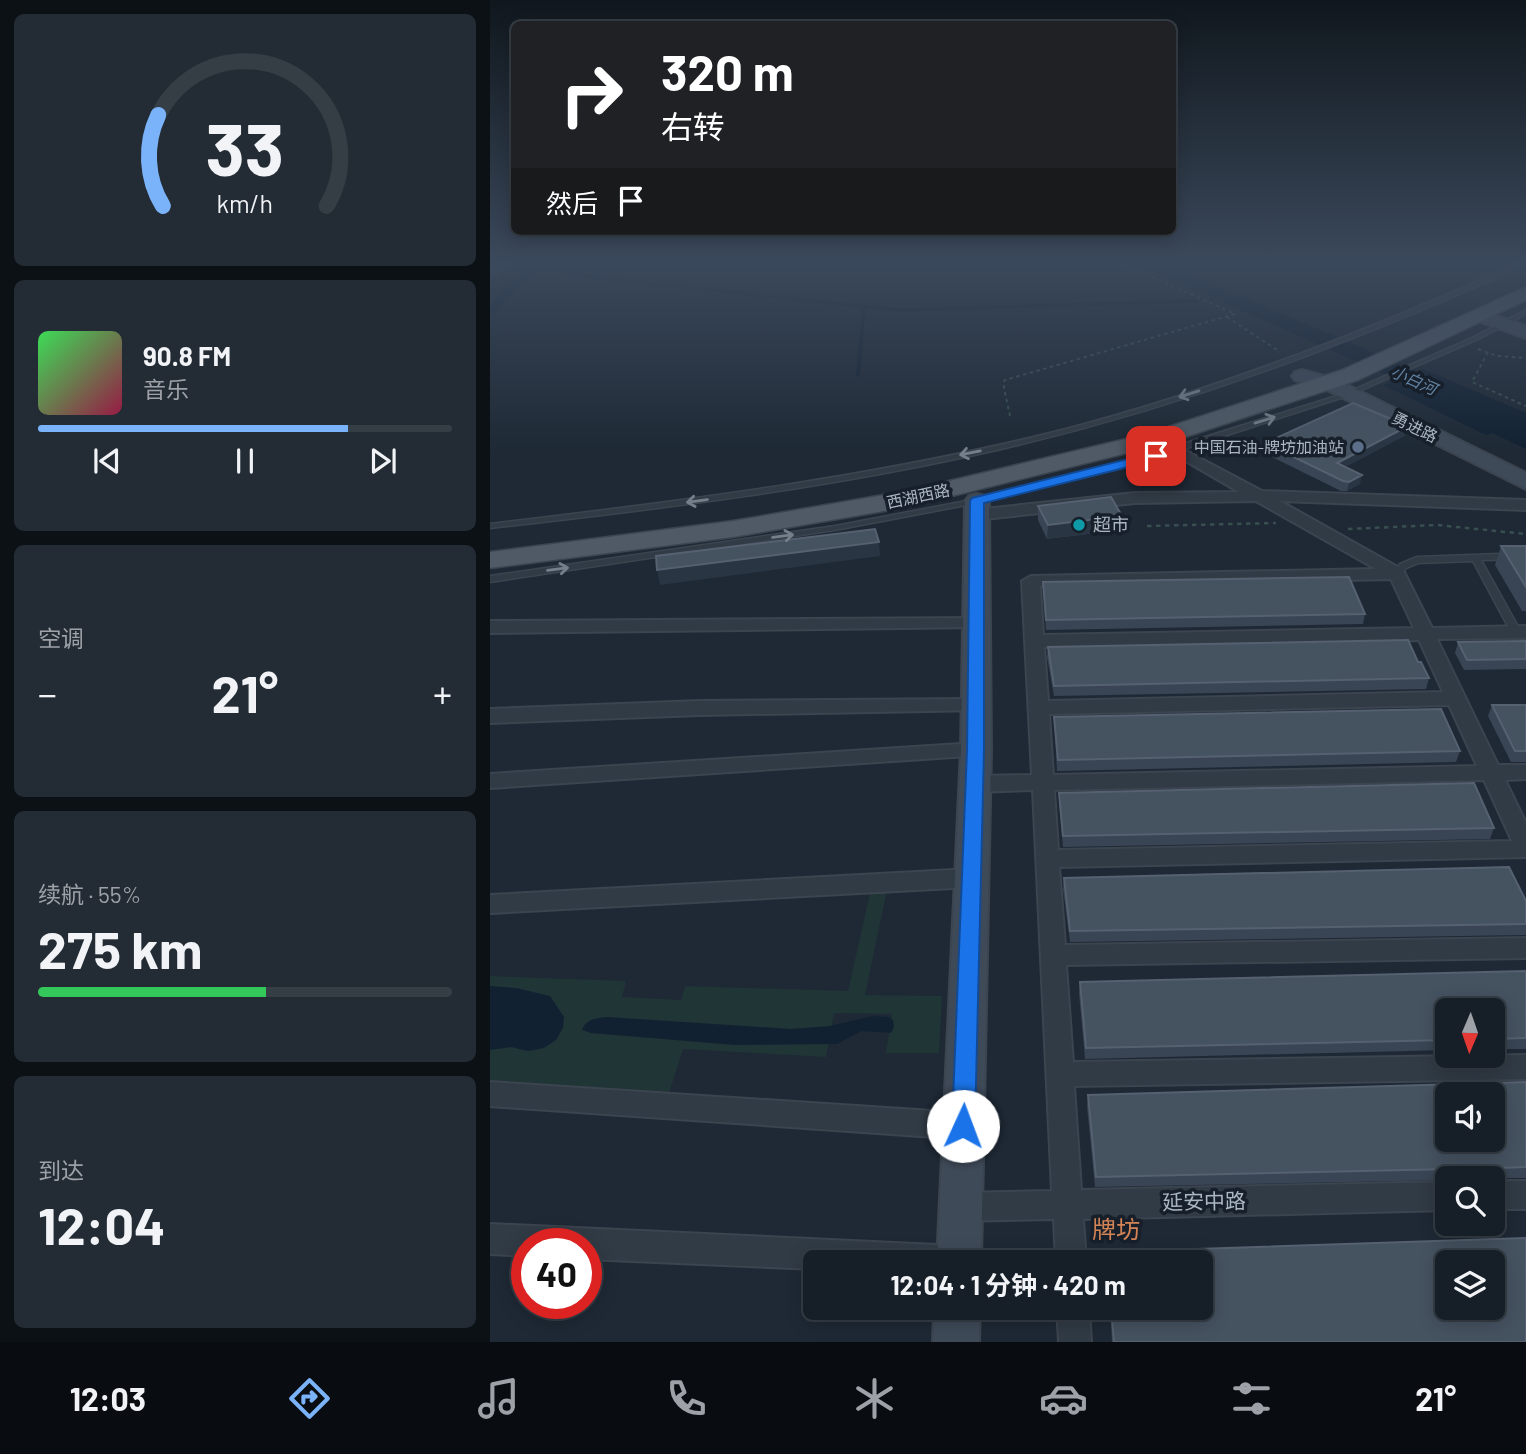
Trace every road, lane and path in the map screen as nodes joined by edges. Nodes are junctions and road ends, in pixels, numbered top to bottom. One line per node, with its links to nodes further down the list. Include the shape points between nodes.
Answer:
1 (1196, 326): 15 (path, via 1005,380)
2 (1239, 326): 12 (path)
3 (1377, 326): 12 (lane)
4 (1423, 326): 13 (main road, 西湖西路, via 1377,346)
5 (1459, 326): 13 (main road, 西湖西路)
6 (1500, 326): 9 (lane)
7 (1508, 326): 8 (street)
8 (1526, 332)
9 (1464, 343): 10 (path); 13 (lane, via 1426,360)
10 (1488, 352): 11 (path); 14 (path, via 1472,382)
11 (1526, 358)
12 (1299, 365): 13 (main road, 西湖西路); 22 (lane, one-way to 22, via 977,452 770,491); 26 (main road, 西湖西路, via 1208,408 1102,440 964,473 763,510)
13 (1345, 380): 16 (lane, one-way to 13); 17 (street, 勇进路); 29 (main road, 西湖西路, via 1155,439 908,499 733,529)
14 (1526, 406)
15 (1010, 416)
16 (1177, 450): 18 (street); 20 (lane)
17 (1526, 482)
18 (1260, 496): 19 (street); 20 (street); 21 (street)
19 (1526, 505)
20 (981, 507): 31 (lane, one-way to 20); 32 (street)
21 (1300, 518): 23 (path, via 1278,523); 24 (street)
22 (490, 526)
23 (1147, 526)
24 (1326, 533): 25 (path, via 1425,523); 30 (street)
25 (1526, 534)
26 (490, 546)
27 (1526, 556): 28 (lane)
28 (1475, 557): 30 (lane, via 1417,560); 34 (lane)
29 (490, 560)
30 (1397, 574): 35 (street); 36 (street, via 1031,581)
31 (490, 579)
32 (977, 622): 33 (street); 38 (street)
33 (490, 627)
34 (1521, 632): 35 (street)
35 (1425, 634): 36 (street); 37 (street)
36 (1035, 641): 39 (street)
37 (1456, 698): 39 (street); 42 (street)
38 (976, 705): 40 (street); 41 (street)
39 (1038, 708): 45 (street)
40 (490, 716)
41 (976, 750): 44 (street); 46 (street)
42 (1490, 772): 43 (street); 45 (street); 47 (street)
43 (1526, 772)
44 (490, 781)
45 (1043, 782): 46 (street); 48 (street)
46 (975, 784): 49 (street)
47 (1526, 847): 48 (street)
48 (1047, 859): 52 (street)
49 (972, 877): 50 (street); 56 (street)
50 (490, 904)
51 (1526, 948): 52 (street)
52 (1053, 955): 54 (street)
53 (1526, 1067): 54 (street)
54 (1061, 1074): 60 (street)
55 (490, 1094): 56 (street)
56 (963, 1126): 61 (street)
57 (1505, 1195): 58 (street)
58 (1526, 1195)
59 (1435, 1196): 60 (street, 延安中路)
60 (1068, 1205): 61 (street, 延安中路); 64 (street)
61 (961, 1207): 63 (street)
62 (490, 1239): 65 (street)
63 (959, 1250)
64 (1070, 1250)
65 (803, 1254)
66 (957, 1320): 68 (street)
67 (1074, 1320): 69 (street)
68 (956, 1342)
69 (1075, 1342)

